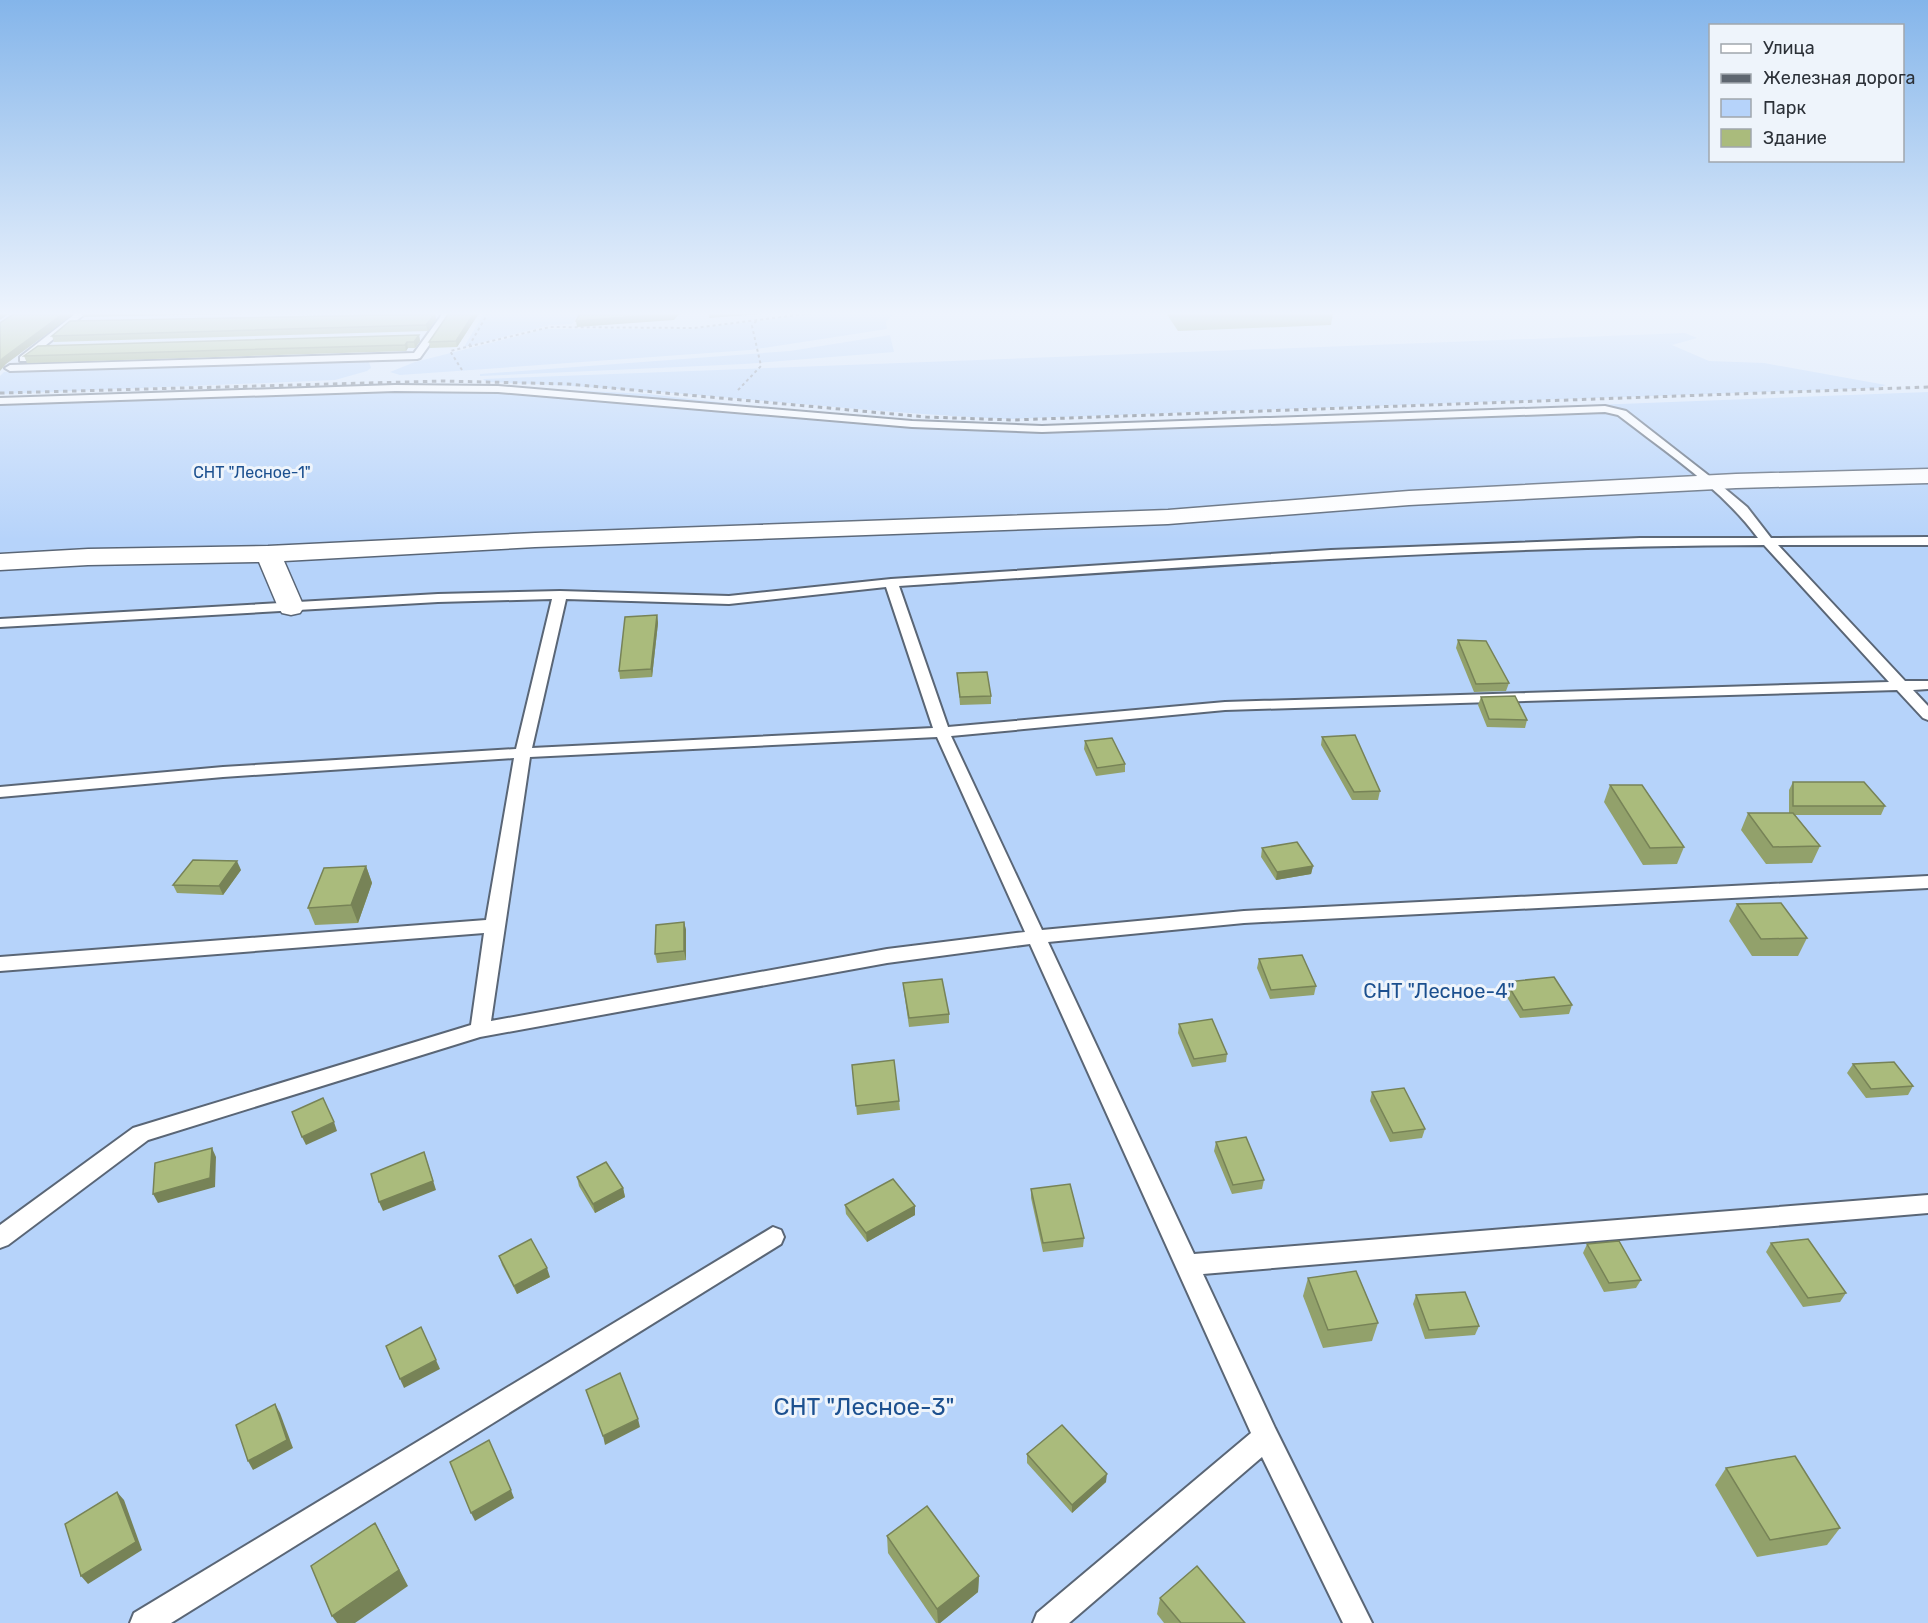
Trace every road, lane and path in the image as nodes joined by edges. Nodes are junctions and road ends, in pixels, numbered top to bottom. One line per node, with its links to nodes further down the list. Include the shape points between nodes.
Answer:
1 (498, 389): 3 (lane); 4 (lane)
2 (740, 389): 4 (path, via 728,399)
3 (0, 401)
4 (729, 407): 6 (lane, via 912,424 1042,429 1605,409 1622,412)
5 (1928, 476): 6 (street)
6 (1713, 483): 7 (lane, via 1743,510); 9 (street, via 1409,498 1168,517 535,540)
7 (1765, 539): 8 (lane); 11 (lane, via 1331,554); 15 (lane)
8 (1928, 540)
9 (268, 554): 10 (street); 13 (street)
10 (0, 562)
11 (891, 583): 12 (lane, via 729,600); 18 (lane)
12 (560, 595): 13 (lane); 19 (lane)
13 (291, 607): 14 (lane)
14 (0, 623)
15 (1899, 685): 16 (lane); 17 (lane); 18 (lane, via 1225,706)
16 (1928, 685)
17 (1928, 715)
18 (942, 732): 19 (lane); 23 (lane)
19 (523, 753): 20 (lane, via 223,772); 22 (lane)
20 (0, 792)
21 (1928, 882): 23 (lane, via 1244,917)
22 (494, 926): 24 (lane); 25 (lane)
23 (1037, 937): 25 (lane, via 887,956); 29 (lane)
24 (0, 964)
25 (480, 1030): 28 (lane, via 141,1134)
26 (1928, 1204): 29 (lane)
27 (773, 1237): 31 (lane)
28 (0, 1238)
29 (1188, 1265): 30 (lane)
30 (1266, 1437): 32 (lane); 33 (lane)
31 (144, 1623)
32 (1047, 1623)
33 (1358, 1623)

